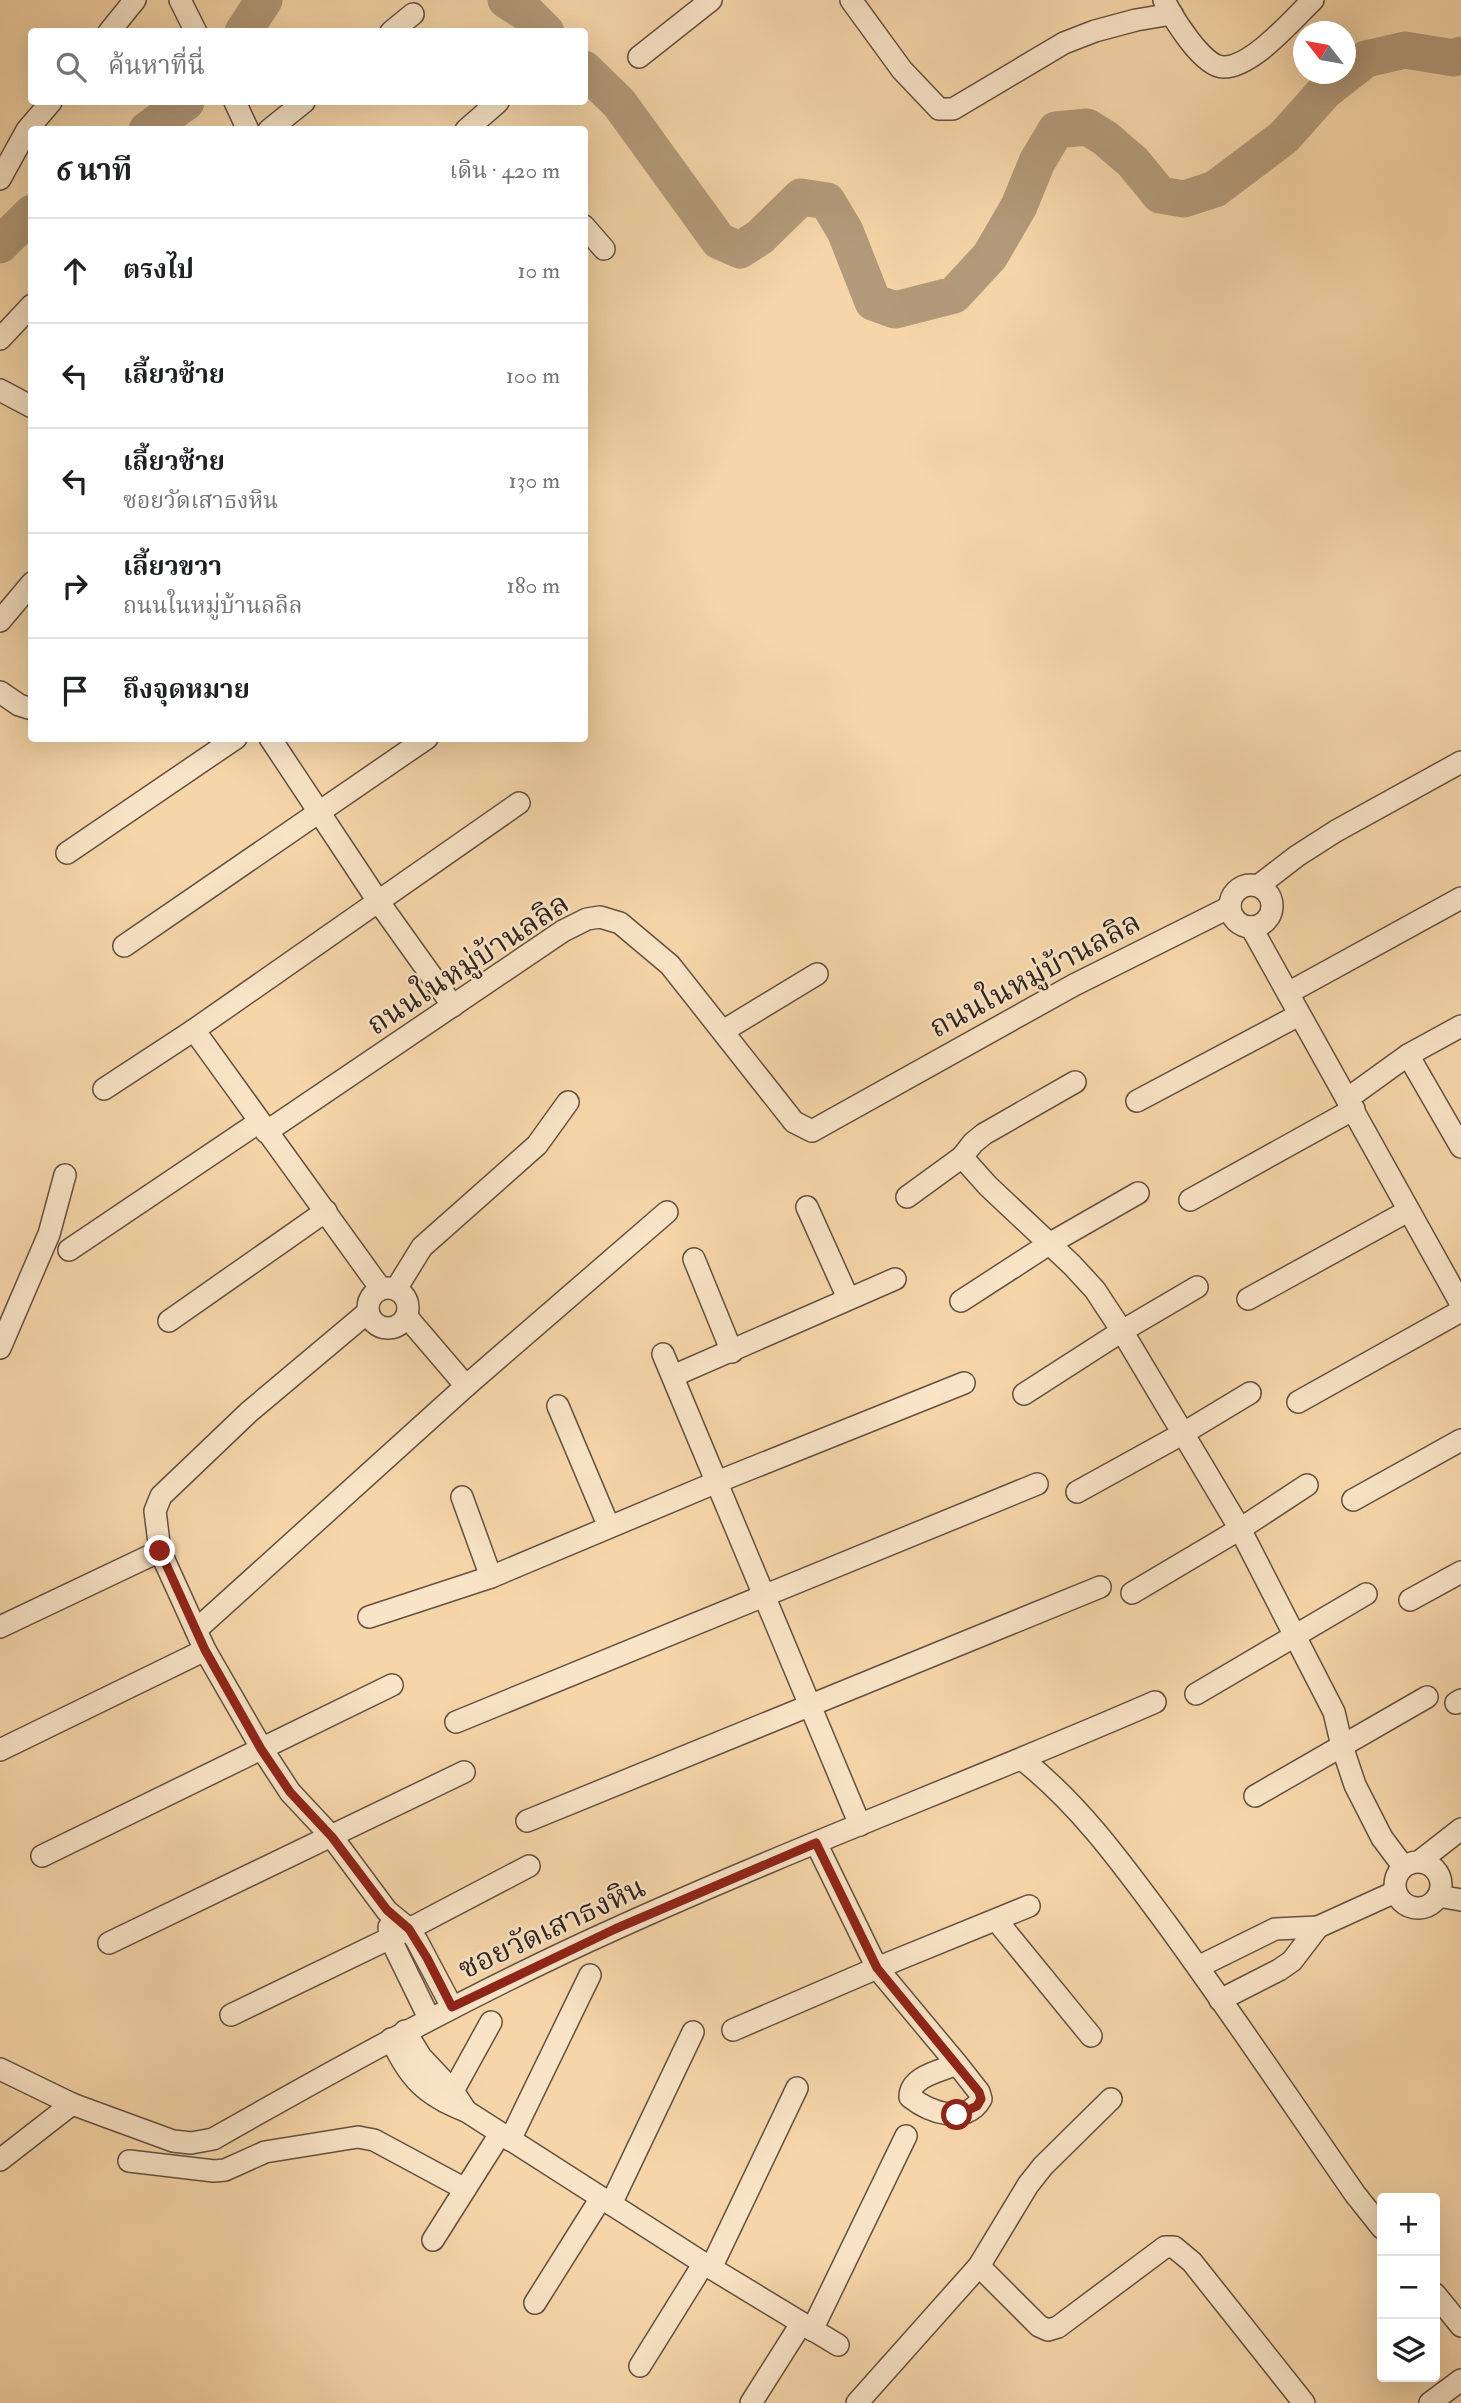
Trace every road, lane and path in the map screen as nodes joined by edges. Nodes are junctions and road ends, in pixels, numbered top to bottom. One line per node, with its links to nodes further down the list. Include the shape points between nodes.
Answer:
1 (135, 0): 8 (street)
2 (180, 0): 9 (street)
3 (711, 0): 11 (street)
4 (851, 0): 6 (street, via 902,70 939,109 953,109 1064,43)
5 (1313, 0): 6 (street, via 1277,38 1241,62 1223,67 1206,60)
6 (1168, 7)
7 (413, 14): 10 (street)
8 (112, 28)
9 (194, 28)
10 (396, 28)
11 (639, 57)
12 (48, 105): 16 (street)
13 (236, 105): 17 (street)
14 (300, 105): 18 (street)
15 (495, 105): 19 (street)
16 (30, 126)
17 (246, 126)
18 (274, 126)
19 (471, 126)
20 (28, 129): 21 (street)
21 (0, 179)
22 (588, 230): 23 (street)
23 (604, 248)
24 (28, 309): 25 (street)
25 (0, 339)
26 (0, 390): 27 (street)
27 (28, 405)
28 (28, 588): 29 (street)
29 (0, 621)
30 (0, 692): 31 (street)
31 (28, 708)
32 (230, 742): 38 (street)
33 (273, 742): 37 (street)
34 (421, 742): 37 (street)
35 (1461, 762): 39 (street, via 1306,849)
36 (519, 803): 41 (street)
37 (320, 813): 41 (street); 44 (street)
38 (67, 853)
39 (1258, 886): 42 (street, via 1242,887); 43 (street, via 1272,905 1266,920)
40 (1461, 898): 46 (street)
41 (378, 901): 47 (street); 50 (street)
42 (1230, 907): 43 (street, via 1237,922); 51 (street, ถนนในหมู่บ้านลลิล, via 1074,985 812,1131 794,1122)
43 (1251, 927): 46 (street)
44 (124, 946)
45 (817, 974): 51 (street)
46 (1288, 993): 48 (street)
47 (453, 1006): 51 (street, ถนนในหมู่บ้านลลิล, via 562,931 600,917 620,923 670,965); 58 (street, ถนนในหมู่บ้านลลิล)
48 (1299, 1015): 55 (street); 57 (street)
49 (1461, 1026): 52 (street)
50 (194, 1030): 54 (street); 58 (street)
51 (723, 1031)
52 (1408, 1055): 57 (street); 59 (street)
53 (1075, 1082): 60 (street, via 984,1134)
54 (104, 1089)
55 (1136, 1101)
56 (568, 1102): 74 (street, via 537,1145 422,1247)
57 (1350, 1104): 64 (street); 66 (street)
58 (262, 1127): 67 (street); 70 (street, ถนนในหมู่บ้านลลิล)
59 (1461, 1147)
60 (962, 1157): 63 (street); 69 (street)
61 (65, 1175): 84 (street, via 49,1234)
62 (1138, 1193): 69 (street)
63 (907, 1197)
64 (1191, 1200)
65 (807, 1207): 75 (street)
66 (1408, 1210): 76 (street); 78 (street)
67 (326, 1211): 74 (street); 82 (street)
68 (667, 1212): 89 (street)
69 (1049, 1244): 77 (street); 83 (street, via 1095,1290)
70 (69, 1250)
71 (694, 1259): 85 (street)
72 (895, 1279): 75 (street)
73 (1197, 1287): 83 (street)
74 (389, 1289): 80 (street, via 371,1298); 81 (street, via 405,1296)
75 (848, 1298): 85 (street)
76 (1248, 1299)
77 (961, 1301)
78 (1461, 1304)
79 (1461, 1311): 92 (street)
80 (369, 1312): 81 (street, via 382,1327 397,1327); 104 (street, via 249,1412 161,1496 155,1511)
81 (407, 1317): 89 (street)
82 (169, 1321)
83 (1122, 1331): 91 (street); 94 (street)
84 (0, 1348)
85 (732, 1352): 87 (street)
86 (663, 1354): 87 (street)
87 (673, 1376): 96 (street)
88 (964, 1383): 96 (street)
89 (466, 1385): 115 (street)
90 (1250, 1393): 94 (street)
91 (1024, 1394)
92 (1298, 1402)
93 (558, 1406): 102 (street)
94 (1182, 1434): 99 (street); 103 (street)
95 (1461, 1440): 101 (street)
96 (718, 1482): 102 (street); 110 (street)
97 (1037, 1484): 110 (street)
98 (1307, 1485): 103 (street)
99 (1077, 1492)
100 (462, 1497): 106 (street)
101 (1353, 1500)
102 (609, 1527): 106 (street)
103 (1240, 1529): 108 (street); 114 (street)
104 (160, 1551): 113 (street); 115 (street)
105 (1461, 1572): 111 (street)
106 (491, 1577): 112 (street)
107 (1100, 1587): 120 (street)
108 (1132, 1593)
109 (1366, 1594): 114 (street)
110 (765, 1595): 120 (street); 121 (street)
111 (1410, 1600)
112 (369, 1617)
113 (0, 1627)
114 (1295, 1635): 117 (street); 122 (street, via 1334,1712)
115 (201, 1640): 123 (street); 124 (street)
116 (393, 1685): 123 (street)
117 (1196, 1694)
118 (1427, 1697): 122 (street)
119 (1155, 1702): 125 (street, ซอยวัดเสาธงหิน)
120 (810, 1706): 128 (street); 129 (street)
121 (456, 1722)
122 (1342, 1746): 127 (street); 134 (street, via 1355,1785 1382,1838)
123 (261, 1749): 131 (street, via 290,1792); 133 (street)
124 (0, 1750)
125 (1023, 1760): 129 (street, ซอยวัดเสาธงหิน); 144 (street, via 1062,1793)
126 (464, 1772): 131 (street)
127 (1255, 1796)
128 (527, 1821)
129 (860, 1825): 132 (street, ซอยวัดเสาธงหิน)
130 (1461, 1829): 134 (street)
131 (332, 1837): 142 (street); 143 (street)
132 (816, 1843): 145 (street); 148 (street, ซอยวัดเสาธงหิน, via 615,1929)
133 (41, 1856)
134 (1411, 1864): 136 (street, via 1397,1874); 137 (street, via 1429,1864 1436,1870 1441,1887)
135 (529, 1866): 142 (street)
136 (1395, 1892): 137 (street, via 1406,1906 1415,1908 1433,1903); 141 (street)
137 (1438, 1896): 138 (street)
138 (1461, 1900)
139 (1029, 1906): 140 (street)
140 (997, 1921): 145 (street); 155 (street)
141 (1318, 1927): 144 (street, via 1275,1929); 147 (street, via 1292,1961)
142 (400, 1933): 148 (street, via 427,1958); 149 (street); 150 (street)
143 (109, 1943)
144 (1198, 1967): 147 (street)
145 (877, 1968): 152 (street); 156 (street)
146 (590, 1975): 163 (street)
147 (1220, 2000): 168 (street)
148 (452, 2007): 150 (street, ซอยวัดเสาธงหิน)
149 (231, 2015)
150 (429, 2018): 154 (street, ซอยวัดเสาธงหิน)
151 (491, 2022): 159 (street)
152 (733, 2030)
153 (693, 2032): 167 (street)
154 (398, 2035): 159 (street, via 402,2063 417,2084); 161 (street, ซอยวัดเสาธงหิน, via 213,2139 173,2141)
155 (1091, 2036)
156 (957, 2064)
157 (0, 2069): 161 (street, ซอยวัดเสาธงหิน)
158 (797, 2088): 170 (street)
159 (448, 2097): 163 (street)
160 (1111, 2099): 171 (street, via 1043,2166)
161 (72, 2104): 164 (street)
162 (906, 2136): 175 (street)
163 (505, 2137): 166 (street); 167 (street)
164 (0, 2160)
165 (129, 2161): 166 (street, via 225,2170 265,2152 358,2137 374,2140)
166 (466, 2189): 169 (street)
167 (606, 2201): 170 (street); 173 (street)
168 (1377, 2222)
169 (433, 2240)
170 (708, 2265): 175 (street); 177 (street)
171 (979, 2266): 180 (street); 181 (street, via 1048,2330 1165,2247 1174,2247 1192,2262)
172 (1440, 2300): 174 (street)
173 (535, 2303)
174 (1461, 2326)
175 (807, 2327): 176 (street); 179 (street)
176 (838, 2345)
177 (640, 2366)
178 (1461, 2380): 182 (street)
179 (751, 2403)
180 (857, 2403)
181 (1304, 2403)
182 (1430, 2403)

